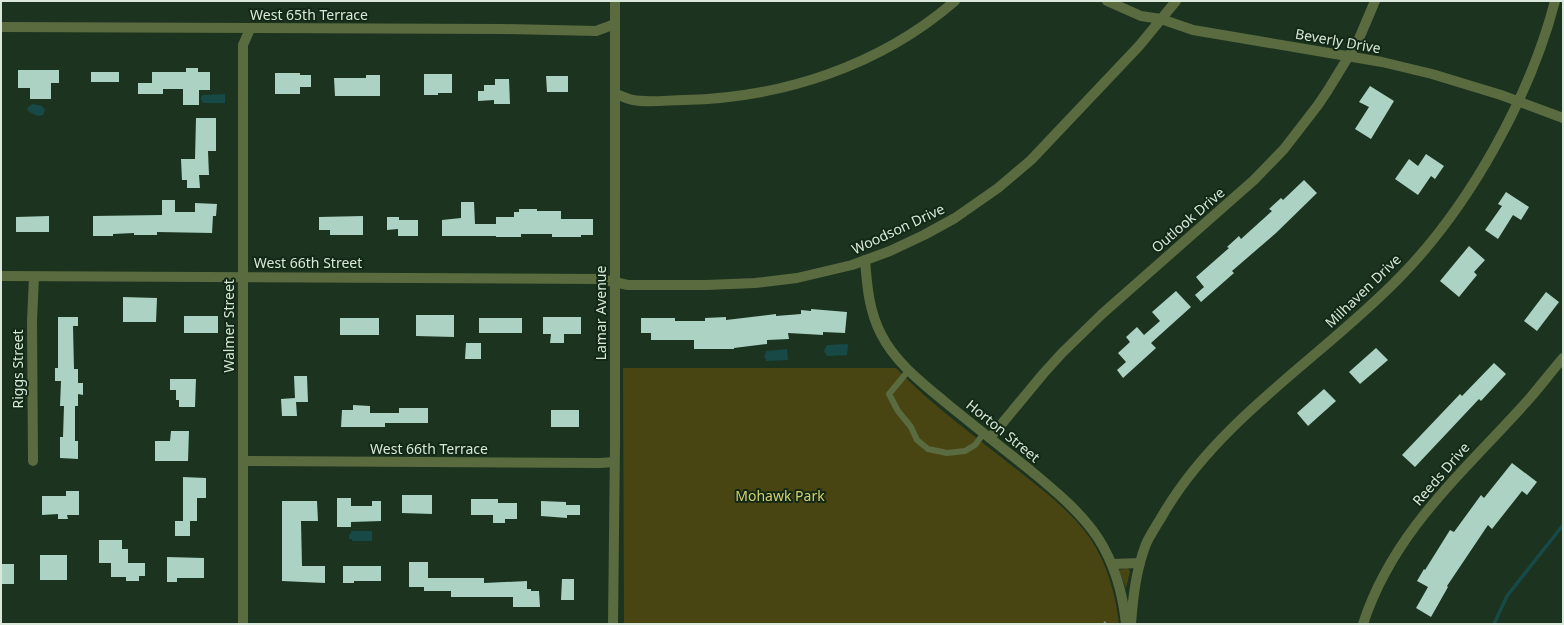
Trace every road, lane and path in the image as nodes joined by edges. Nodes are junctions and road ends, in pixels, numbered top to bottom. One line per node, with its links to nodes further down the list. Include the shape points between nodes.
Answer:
1 (615, 1): 8 (street, Lamar Avenue)
2 (955, 1): 12 (street, via 919,28 877,53 804,83 766,92 713,99 632,100)
3 (1107, 1): 7 (street, Beverly Drive, via 1141,16)
4 (1176, 1): 7 (street, Woodson Drive)
5 (1375, 1): 11 (street, Outlook Drive, via 1358,41)
6 (1555, 1): 13 (street, Milhaven Drive, via 1526,86)
7 (1161, 19): 11 (street, Beverly Drive, via 1193,30); 15 (street, Woodson Drive, via 1139,46 1031,160 998,188 924,236)
8 (615, 24): 10 (street, West 65th Terrace, via 596,31); 12 (street, Lamar Avenue)
9 (1, 27): 10 (street, West 65th Terrace)
10 (250, 29): 18 (street, Walmer Street, via 242,45)
11 (1348, 57): 13 (street, Beverly Drive, via 1432,74); 22 (street, Outlook Drive, via 1318,105 1284,149 1254,180 1102,314 1068,347)
12 (616, 94): 19 (street, Lamar Avenue)
13 (1518, 101): 14 (street, Beverly Drive); 26 (street, Milhaven Drive, via 1476,178 1439,232 1402,275 1361,315 1212,448 1171,502 1146,544)
14 (1563, 118)
15 (864, 260): 19 (street, Woodson Drive, via 797,278 755,283 628,285); 21 (street, Horton Street, via 874,319 892,352)
16 (1, 276): 17 (street, West 66th Street)
17 (34, 276): 18 (street, West 66th Street); 24 (street, Riggs Street)
18 (242, 277): 19 (street, West 66th Street, via 600,279); 23 (street, Walmer Street)
19 (615, 282): 25 (street, Lamar Avenue)
20 (1563, 358): 34 (street, Reeds Drive, via 1530,398 1426,511 1400,546 1377,588)
21 (909, 370): 22 (street, Horton Street, via 915,378); 22 (lane, via 889,394 917,440 928,449 946,453 965,451)
22 (987, 436): 27 (street, Horton Street, via 1063,498 1086,522)
23 (243, 461): 25 (street, West 66th Terrace); 29 (street, Walmer Street)
24 (33, 462)
25 (614, 462): 30 (street, Lamar Avenue)
26 (1140, 563): 27 (street); 33 (street, Milhaven Drive)
27 (1112, 564): 32 (street, Horton Street)
28 (1104, 622): 31 (path)
29 (242, 624)
30 (613, 624)
31 (1108, 624)
32 (1126, 624)
33 (1131, 624)
34 (1362, 624)

